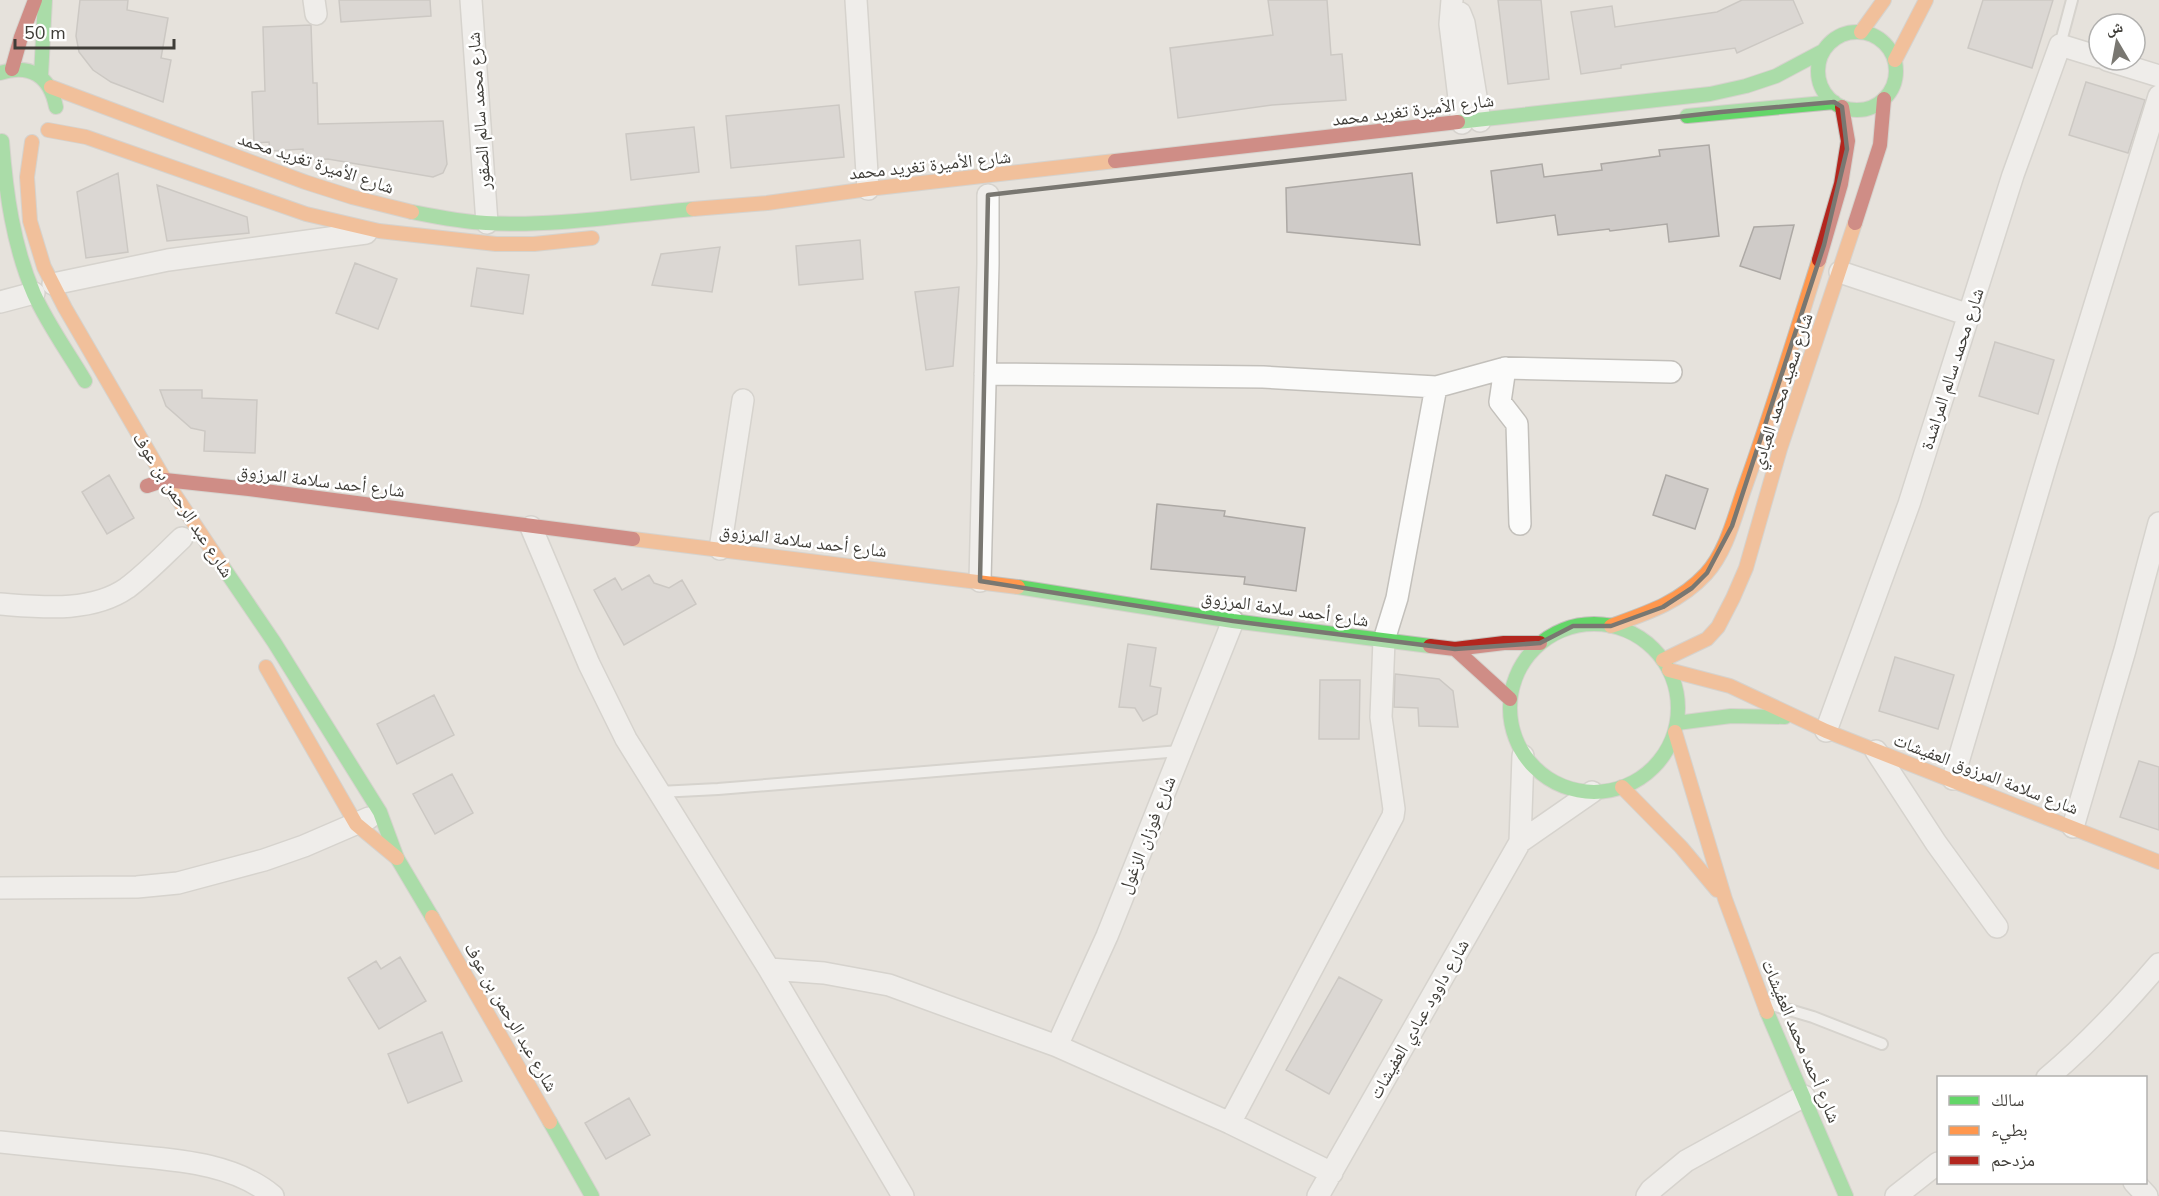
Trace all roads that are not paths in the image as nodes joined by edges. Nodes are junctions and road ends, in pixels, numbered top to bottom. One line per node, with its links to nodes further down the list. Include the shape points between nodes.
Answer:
1 (35, 0): 14 (street)
2 (45, 0): 15 (street)
3 (471, 0): 27 (street, شارع محمد سالم الصقور)
4 (856, 0): 25 (street)
5 (1454, 0): 21 (street, via 1464,23)
6 (1884, 0): 9 (street)
7 (1926, 0): 13 (street)
8 (2072, 0): 10 (lane)
9 (1861, 32): 11 (street, via 1840,36); 13 (street, via 1882,41)
10 (2060, 45): 12 (street); 34 (street, شارع محمد سالم المراشدة, via 2013,175)
11 (1823, 51): 19 (street, via 1819,61 1820,84); 21 (street, شارع الأميرة تغريد محمد, via 1776,76 1719,92)
12 (2087, 53)
13 (1895, 60): 18 (street, via 1895,81)
14 (4, 70): 15 (street, via 33,71)
15 (41, 76): 16 (street)
16 (51, 87): 22 (street, via 56,109); 27 (street, شارع الأميرة تغريد محمد, via 352,197 452,220)
17 (2159, 96): 64 (street)
18 (1884, 99): 19 (street, via 1864,109); 30 (street, شارع سعيد محمد العبادي, via 1878,154)
19 (1838, 105): 20 (street); 51 (street, شارع سعيد محمد العبادي, via 1848,141 1841,184 1765,431 1724,546 1707,573 1677,599)
20 (1675, 118)
21 (1471, 122): 25 (street, شارع الأميرة تغريد محمد)
22 (48, 130): 24 (street); 28 (street, via 86,137 306,214)
23 (1, 140): 24 (street, via 16,144); 32 (street, via 16,242)
24 (32, 142): 31 (street, شارع عبد الرحمن بن عوف, via 27,177 30,221)
25 (868, 189): 27 (street, شارع الأميرة تغريد محمد, via 767,203 538,223)
26 (988, 195): 37 (street)
27 (487, 223)
28 (379, 231): 29 (street, via 496,244); 31 (street, via 168,260)
29 (604, 237)
30 (1840, 272): 34 (street); 56 (street, شارع سعيد محمد العبادي, via 1733,598 1707,639)
31 (53, 284): 41 (street, شارع عبد الرحمن بن عوف)
32 (34, 293): 33 (street); 39 (street)
33 (0, 302)
34 (1970, 315): 60 (street, شارع محمد سالم المراشدة, via 1909,504)
35 (1505, 368): 36 (street); 38 (street); 44 (street, via 1500,402 1517,424)
36 (1671, 372)
37 (985, 374): 38 (street, via 1263,377); 48 (street)
38 (1436, 387): 52 (street, via 1397,598)
39 (90, 389)
40 (743, 400): 47 (street)
41 (165, 480): 42 (street, شارع أحمد سلامة المرزوق); 45 (street, شارع أحمد سلامة المرزوق); 68 (street, شارع عبد الرحمن بن عوف, via 274,642)
42 (147, 485)
43 (2159, 523): 70 (street)
44 (1520, 524)
45 (531, 527): 47 (street, شارع أحمد سلامة المرزوق); 66 (street, via 589,664 626,739)
46 (182, 538): 49 (street, via 126,589 101,600 40,607)
47 (720, 549): 48 (street, شارع أحمد سلامة المرزوق)
48 (980, 581): 50 (street, شارع أحمد سلامة المرزوق)
49 (0, 604)
50 (1233, 621): 52 (street, شارع أحمد سلامة المرزوق); 61 (street, شارع فوزان الزغول)
51 (1611, 626): 53 (street, via 1574,626); 56 (street, via 1640,638)
52 (1384, 640): 54 (street, شارع أحمد سلامة المرزوق); 84 (street, via 1382,717 1393,816)
53 (1540, 643): 54 (street, شارع أحمد سلامة المرزوق); 57 (street, via 1516,674)
54 (1455, 649): 57 (street)
55 (262, 659): 69 (street, شارع عبد الرحمن بن عوف)
56 (1666, 665): 58 (street, شارع سلامة المرزوق العفيشات, via 1730,686); 59 (street, via 1676,687)
57 (1510, 699): 63 (street, via 1514,735)
58 (1800, 719): 59 (street, شارع سلامة المرزوق العفيشات, via 1727,715); 60 (street, شارع سلامة المرزوق العفيشات)
59 (1676, 727): 65 (street, via 1650,771); 75 (street, شارع أحمد محمد العفيشات)
60 (1826, 731): 62 (street, شارع سلامة المرزوق العفيشات)
61 (1180, 751): 66 (lane); 81 (street, شارع فوزان الزغول, via 1107,936)
62 (1875, 751): 64 (street, شارع سلامة المرزوق العفيشات); 76 (street)
63 (1523, 756): 67 (street, via 1559,785); 71 (street, شارع داوود عبادي العفيشات)
64 (1953, 779): 70 (street, شارع سلامة المرزوق العفيشات)
65 (1622, 787): 67 (street); 75 (street, شارع أحمد محمد العفيشات)
66 (659, 792): 78 (street)
67 (1592, 792): 71 (street, شارع داوود عبادي العفيشات)
68 (381, 812): 69 (street); 72 (street, شارع عبد الرحمن بن عوف)
69 (356, 824): 72 (street, شارع عبد الرحمن بن عوف); 74 (street, via 264,860 178,883 137,888)
70 (2073, 827): 73 (street, شارع سلامة المرزوق العفيشات)
71 (1520, 842): 87 (street, شارع داوود عبادي العفيشات)
72 (397, 858): 90 (street, شارع عبد الرحمن بن عوف)
73 (2159, 862)
74 (0, 888)
75 (1725, 899): 79 (street, شارع أحمد محمد العفيشات)
76 (1997, 927)
77 (2159, 964): 82 (street, via 2082,1048)
78 (769, 969): 81 (street, via 824,973 889,985); 91 (street)
79 (1763, 1003): 80 (lane, via 1814,1017); 83 (street, شارع أحمد محمد العفيشات)
80 (1882, 1044)
81 (1057, 1046): 84 (street)
82 (2048, 1076)
83 (1804, 1096): 93 (street, via 1686,1161); 94 (street, شارع أحمد محمد العفيشات)
84 (1230, 1123): 87 (street)
85 (0, 1142): 89 (street, via 187,1162 236,1174)
86 (1937, 1164): 95 (street)
87 (1332, 1173): 92 (street, شارع داوود عبادي العفيشات)
88 (2136, 1184): 96 (street)
89 (273, 1196)
90 (592, 1196)
91 (903, 1196)
92 (1318, 1196)
93 (1647, 1196)
94 (1846, 1196)
95 (1896, 1196)
96 (2147, 1196)

